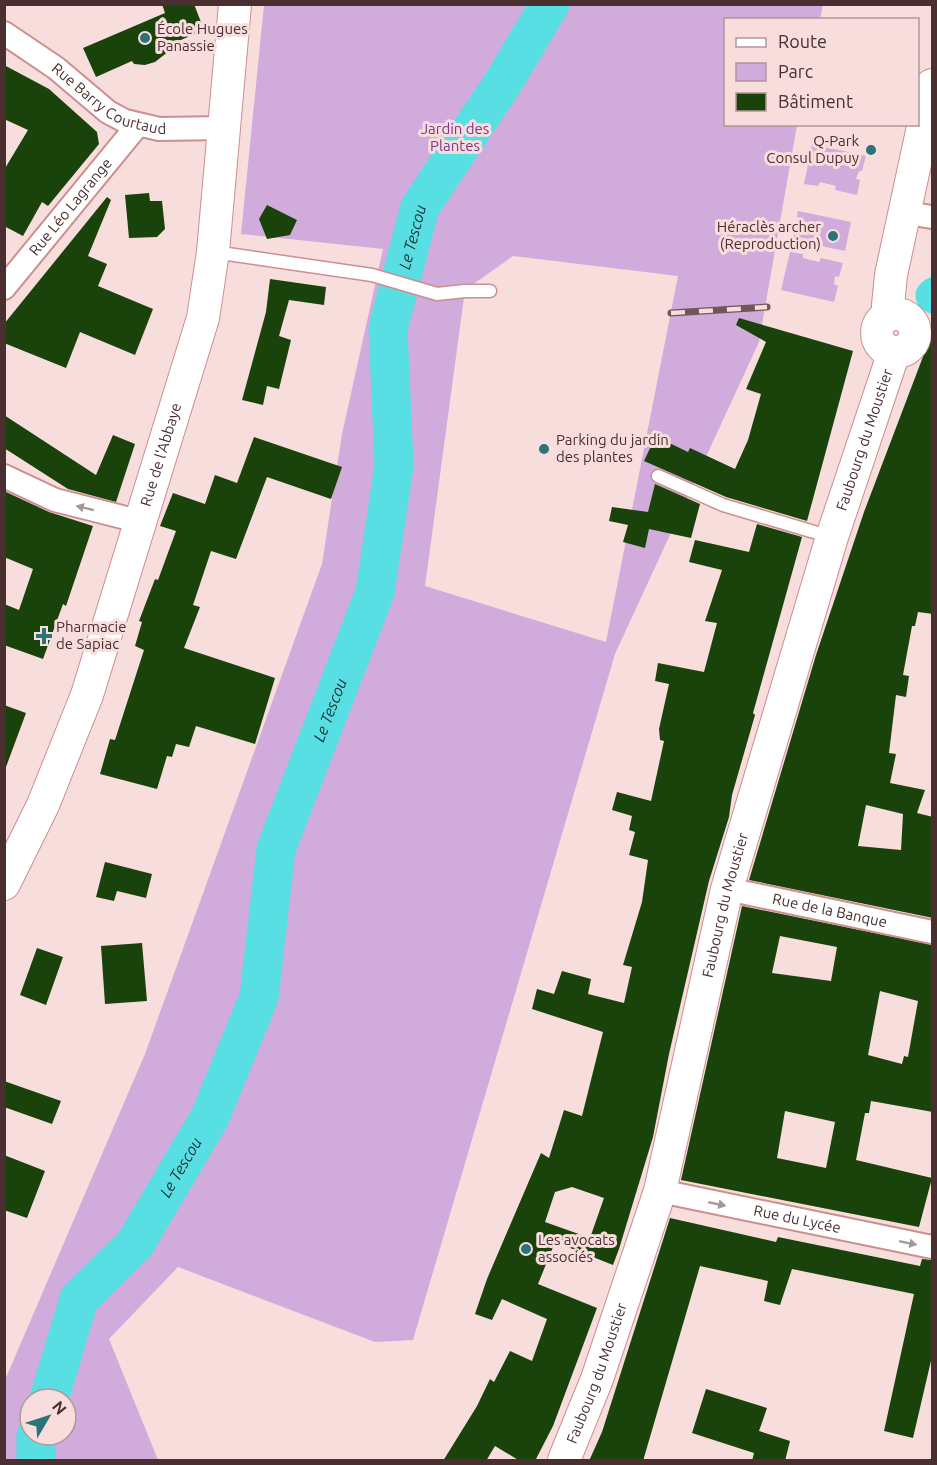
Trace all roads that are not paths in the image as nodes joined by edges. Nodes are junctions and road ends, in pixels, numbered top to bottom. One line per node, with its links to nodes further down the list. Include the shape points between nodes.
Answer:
1 (235, 4): 5 (main road, Rue de l'Abbaye)
2 (4, 33): 4 (street, Rue Barry Courtaud, via 56,68 108,112)
3 (933, 86): 6 (main road)
4 (136, 126): 5 (street, Rue Barry Courtaud); 8 (street, Rue Léo Lagrange)
5 (224, 128): 7 (main road, Rue de l'Abbaye)
6 (919, 215): 10 (main road, via 891,275 891,314 880,322 877,334 882,346)
7 (213, 252): 9 (lane, via 372,275 437,294); 13 (main road, Rue de l'Abbaye, via 202,318)
8 (4, 288)
9 (490, 291)
10 (914, 342): 14 (main road, Faubourg du Moustier)
11 (4, 476): 13 (street, one-way to 11, via 55,500)
12 (658, 476): 14 (lane, via 723,505)
13 (142, 522): 15 (main road, Rue de l'Abbaye, via 85,702 43,805)
14 (832, 537): 16 (main road, Faubourg du Moustier)
15 (4, 884)
16 (727, 889): 17 (street, Rue de la Banque); 18 (main road, Faubourg du Moustier)
17 (933, 932)
18 (660, 1191): 19 (street, Rue du Lycée, one-way to 19); 20 (main road, Faubourg du Moustier, via 597,1380)
19 (933, 1246)
20 (564, 1461)

